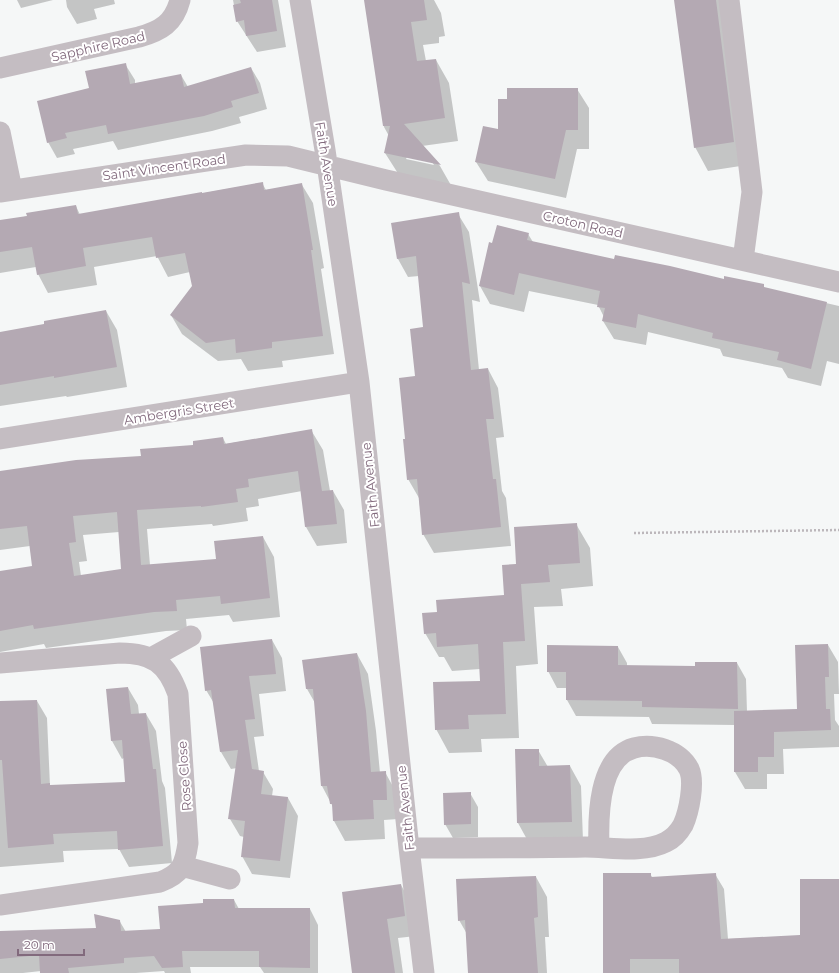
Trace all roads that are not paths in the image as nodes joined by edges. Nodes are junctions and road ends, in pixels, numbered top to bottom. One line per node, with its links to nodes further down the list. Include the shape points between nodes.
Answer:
1 (180, 0): 4 (street, Sapphire Road, via 170,21 153,33)
2 (300, 0): 6 (street, Faith Avenue)
3 (729, 0): 8 (street, via 752,192)
4 (0, 68)
5 (0, 132): 7 (street)
6 (328, 165): 7 (street, Saint Vincent Road, via 288,156 246,155); 8 (street, Croton Road); 10 (street, Faith Avenue)
7 (6, 191)
8 (743, 260): 9 (street, Croton Road)
9 (839, 282)
10 (359, 382): 11 (street, Ambergris Street); 16 (street, Faith Avenue)
11 (0, 439)
12 (191, 636): 13 (street)
13 (151, 658): 14 (street, Rose Close, via 135,653 120,653); 17 (street, Rose Close, via 158,661 168,672 178,694 188,836 187,852)
14 (0, 663)
15 (599, 847): 15 (street, via 600,803 610,768 618,757 629,749 655,746 682,759 690,770 692,785 683,824 676,834 668,841 648,848); 16 (street)
16 (409, 848): 20 (street, Faith Avenue)
17 (182, 866): 18 (street); 19 (street, via 173,876 160,882)
18 (230, 879)
19 (0, 905)
20 (424, 973)

